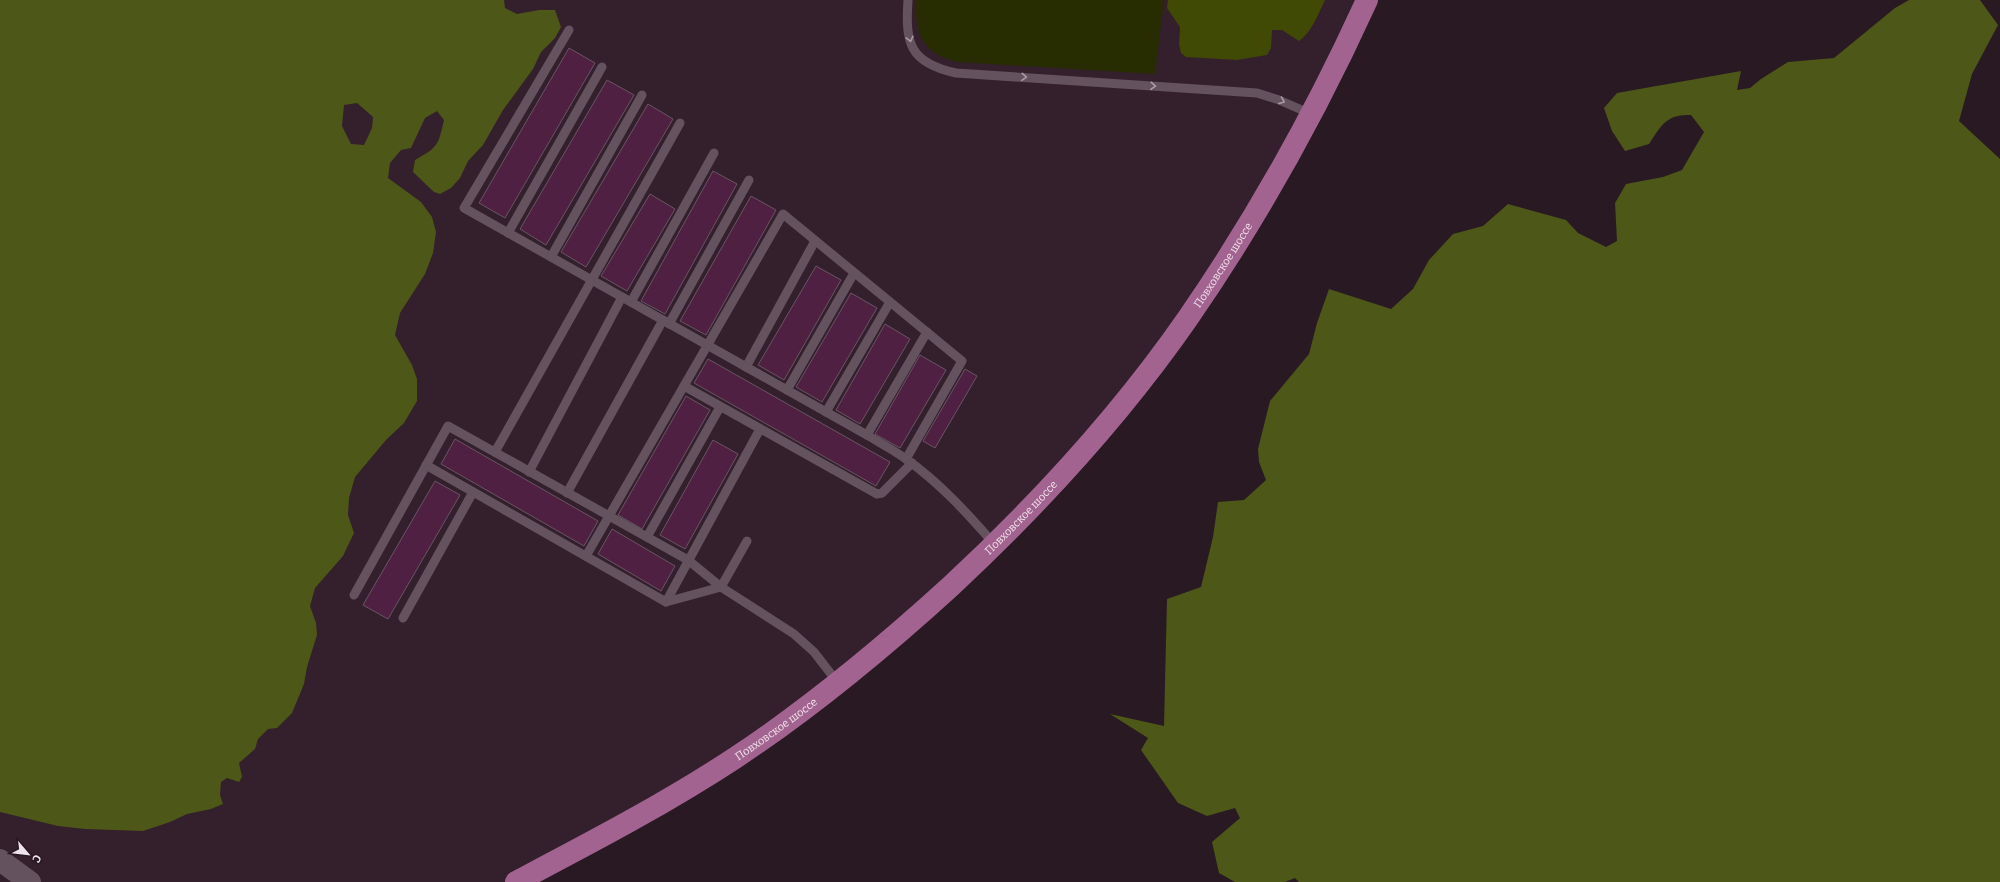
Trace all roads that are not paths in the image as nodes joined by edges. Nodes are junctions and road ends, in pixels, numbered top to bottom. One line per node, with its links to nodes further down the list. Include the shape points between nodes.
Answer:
1 (908, 0): 6 (lane, one-way to 6, via 908,36 912,49 923,61 939,69 956,73 1257,94)
2 (1367, 0): 6 (main road, Повховское шоссе)
3 (569, 30): 10 (lane, via 464,208)
4 (602, 66): 10 (lane)
5 (642, 95): 12 (lane)
6 (1312, 114): 37 (main road, Повховское шоссе, via 1232,250 1183,325 1083,452)
7 (680, 124): 14 (lane)
8 (714, 153): 16 (lane)
9 (749, 180): 18 (lane)
10 (508, 233): 12 (lane)
11 (815, 241): 13 (lane); 20 (lane, via 783,214); 21 (lane)
12 (551, 257): 14 (lane)
13 (854, 273): 17 (lane); 23 (lane)
14 (591, 280): 15 (lane); 28 (lane)
15 (622, 297): 16 (lane); 31 (lane)
16 (631, 302): 18 (lane)
17 (890, 302): 19 (lane); 25 (lane)
18 (666, 322): 20 (lane); 33 (lane)
19 (926, 332): 27 (lane); 29 (lane, via 962,361)
20 (707, 345): 21 (lane); 22 (lane)
21 (746, 367): 23 (lane)
22 (684, 386): 24 (lane); 34 (lane)
23 (787, 390): 25 (lane)
24 (720, 407): 26 (lane); 35 (lane)
25 (826, 412): 27 (lane)
26 (760, 429): 29 (lane, via 877,494 882,493); 39 (lane)
27 (867, 435): 29 (lane)
28 (495, 452): 30 (lane, via 448,426); 31 (lane)
29 (909, 461): 37 (lane, via 970,516)
30 (426, 465): 32 (lane); 41 (lane)
31 (530, 472): 33 (lane)
32 (472, 492): 38 (lane); 43 (lane)
33 (567, 493): 34 (lane)
34 (609, 516): 35 (lane); 38 (lane)
35 (647, 537): 39 (lane)
36 (747, 541): 40 (lane)
37 (994, 545): 44 (main road, Повховское шоссе)
38 (586, 556): 42 (lane)
39 (688, 560): 40 (lane); 42 (lane)
40 (721, 587): 42 (lane); 44 (lane, via 794,634 814,652)
41 (354, 595)
42 (666, 602)
43 (403, 618)
44 (838, 684): 47 (main road, Повховское шоссе, via 735,758 683,791)
45 (0, 860): 46 (street)
46 (30, 882)
47 (516, 882)

